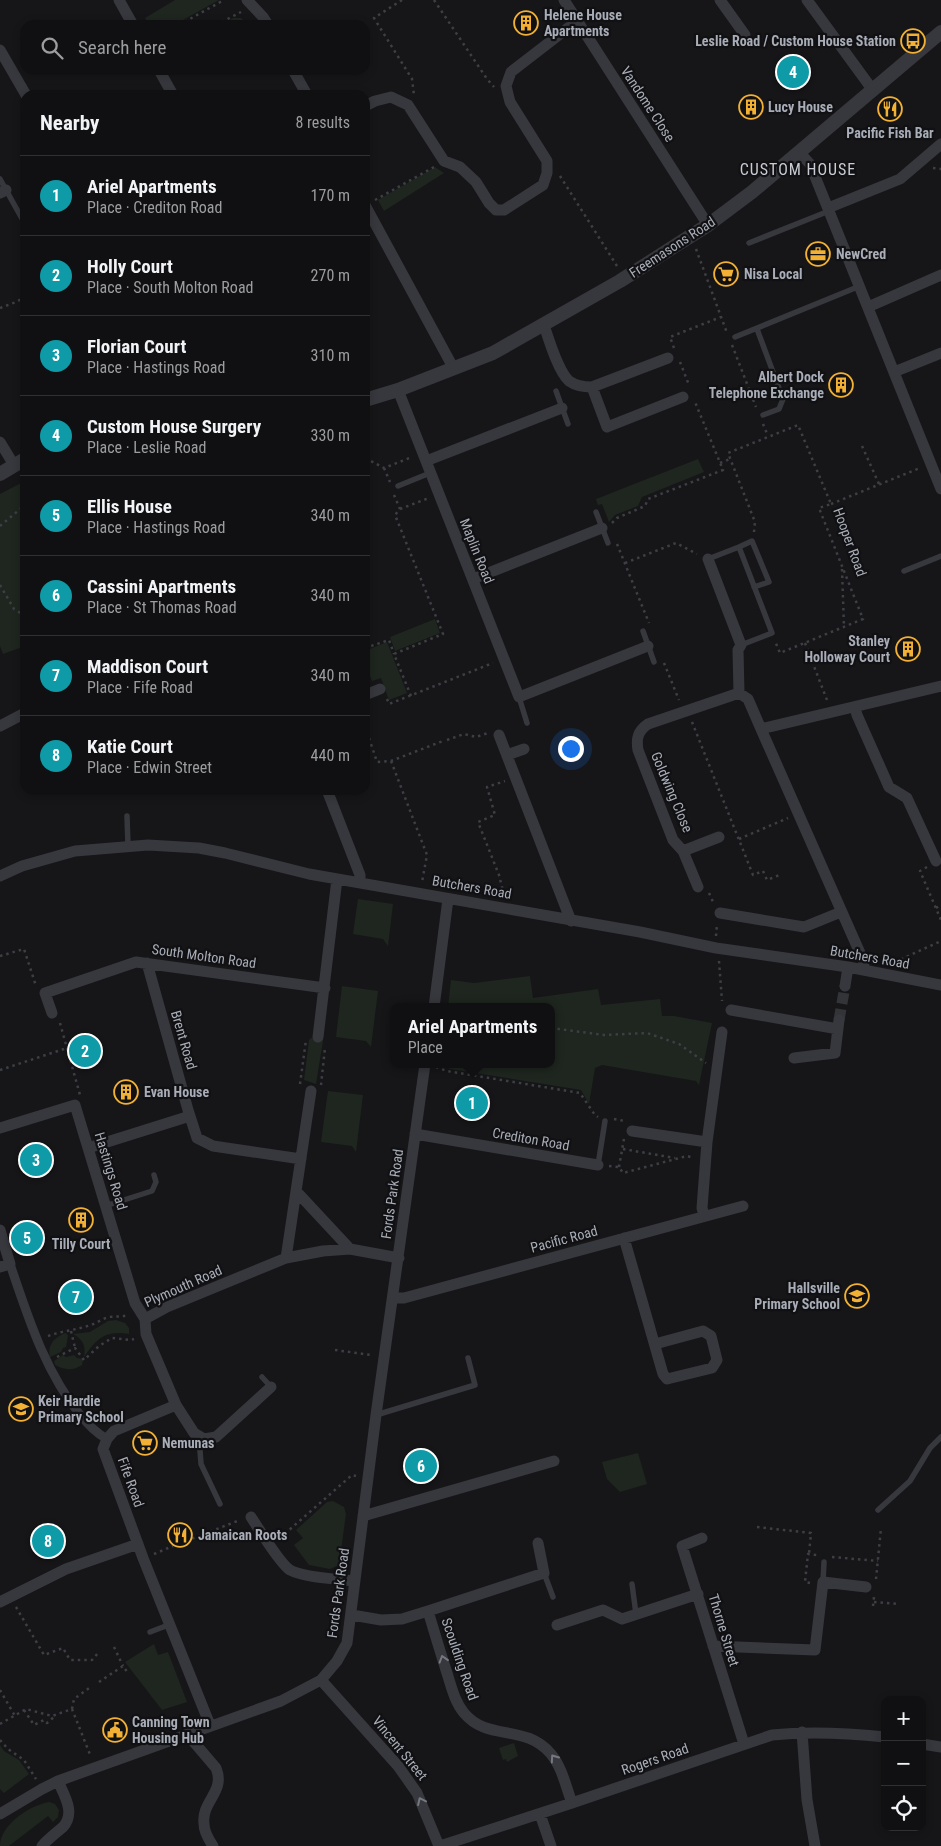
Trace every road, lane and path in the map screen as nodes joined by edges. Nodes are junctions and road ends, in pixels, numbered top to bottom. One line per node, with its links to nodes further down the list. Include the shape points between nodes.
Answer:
1 (119, 0): 9 (street)
2 (224, 0): 10 (path)
3 (402, 0): 19 (path, via 374,18)
4 (434, 0): 20 (path, via 487,79 495,88)
5 (564, 0): 13 (street, Vandome Close)
6 (807, 0): 21 (street)
7 (726, 2): 15 (street)
8 (245, 6): 11 (path); 12 (street)
9 (130, 20)
10 (187, 20)
11 (224, 20)
12 (265, 20)
13 (577, 21): 20 (street, via 511,72); 36 (street, Vandome Close)
14 (941, 32): 21 (street, Freemasons Road)
15 (745, 35)
16 (0, 52): 22 (street)
17 (162, 75): 23 (street)
18 (296, 75): 24 (street)
19 (412, 79)
20 (506, 86): 28 (street, via 510,102 547,161 544,185 504,210 496,210 476,182 460,167)
21 (872, 89): 27 (street, Freemasons Road)
22 (23, 90)
23 (170, 90)
24 (304, 90)
25 (370, 104): 28 (street, via 391,97 408,105)
26 (941, 144): 33 (street, via 900,179)
27 (799, 152): 33 (street, via 810,164); 36 (street, Freemasons Road)
28 (444, 160): 32 (path)
29 (0, 179): 31 (lane)
30 (563, 179): 39 (path)
31 (3, 192): 35 (lane)
32 (370, 202)
33 (828, 210): 37 (lane); 40 (street)
34 (370, 214): 51 (street)
35 (20, 217)
36 (708, 225): 39 (street, Freemasons Road)
37 (749, 243)
38 (941, 275): 42 (street)
39 (625, 278): 45 (street, Freemasons Road)
40 (860, 286): 42 (street); 46 (lane)
41 (20, 300): 43 (path)
42 (868, 307): 52 (street)
43 (0, 308)
44 (721, 317): 47 (path)
45 (544, 326): 51 (street, Freemasons Road); 53 (street, via 569,381)
46 (757, 329): 48 (lane); 59 (lane, via 783,399 779,409)
47 (670, 337)
48 (734, 337)
49 (941, 354): 52 (street)
50 (668, 358): 53 (street)
51 (454, 369): 54 (street, Freemasons Road)
52 (894, 372): 76 (street)
53 (592, 387): 56 (street, via 607,427)
54 (398, 390): 57 (street, Freemasons Road); 64 (street, Maplin Road)
55 (556, 391): 58 (lane)
56 (684, 397)
57 (370, 398)
58 (562, 408): 60 (lane); 64 (street)
59 (762, 416)
60 (568, 424)
61 (0, 442): 68 (street)
62 (862, 446): 74 (path)
63 (716, 452): 67 (path)
64 (424, 457): 69 (path); 71 (street, Maplin Road)
65 (730, 460): 67 (path, Hooper Road); 79 (path, Hooper Road, via 728,453 798,425); 86 (path, via 755,522)
66 (370, 461): 69 (path)
67 (720, 464): 84 (path, via 722,470 648,499 645,506 617,518)
68 (20, 467): 72 (street)
69 (384, 468): 73 (path)
70 (921, 468): 74 (path)
71 (430, 473): 75 (lane); 78 (street, Maplin Road)
72 (0, 474)
73 (390, 484)
74 (879, 484): 79 (path)
75 (398, 486)
76 (941, 490)
77 (394, 492): 81 (path)
78 (439, 494): 81 (path); 94 (street, Maplin Road)
79 (830, 504): 92 (path, Hooper Road, via 820,508)
80 (20, 509): 83 (path)
81 (400, 509): 106 (path, via 395,515 443,634)
82 (596, 512): 84 (lane)
83 (0, 526)
84 (606, 527): 87 (lane); 94 (street)
85 (614, 536): 91 (path)
86 (752, 541): 88 (lane); 96 (lane, via 768,582)
87 (608, 543)
88 (739, 547): 90 (lane); 96 (lane)
89 (941, 556): 93 (lane)
90 (708, 559): 91 (path, via 676,543); 103 (street)
91 (625, 563): 98 (path)
92 (842, 565): 99 (path); 99 (path, Hooper Road, via 863,619)
93 (904, 571)
94 (473, 579): 107 (street, Maplin Road)
95 (0, 585): 97 (path, via 14,609)
96 (754, 588): 101 (lane)
97 (20, 613)
98 (650, 626)
99 (844, 627): 102 (path, Hooper Road)
100 (643, 631): 105 (lane)
101 (772, 633): 102 (path, Hooper Road, via 780,653); 103 (lane)
102 (805, 643): 119 (path)
103 (741, 645): 113 (street, via 738,650)
104 (370, 646): 106 (path, via 389,640)
105 (648, 646): 109 (lane); 115 (street)
106 (394, 654): 114 (path)
107 (504, 659): 114 (path); 115 (street, Maplin Road)
108 (664, 661): 118 (path)
109 (654, 662)
110 (941, 686): 117 (street)
111 (380, 689): 112 (street)
112 (370, 693)
113 (739, 693): 118 (street, Goldwing Close); 123 (street, via 748,699)
114 (410, 696): 116 (path)
115 (519, 697): 121 (lane, Maplin Road)
116 (389, 704)
117 (856, 706): 119 (street); 138 (street, via 889,787 907,798)
118 (686, 712): 135 (path); 137 (street, Goldwing Close, via 648,724 638,733 636,740 674,840)
119 (832, 712): 123 (street)
120 (20, 716): 122 (street)
121 (528, 723)
122 (0, 726)
123 (761, 729): 132 (street)
124 (500, 735): 128 (street)
125 (476, 737): 129 (path, via 464,734)
126 (370, 742): 129 (path, via 377,762)
127 (524, 749): 128 (street)
128 (507, 755): 130 (street)
129 (391, 761): 144 (path, via 427,855)
130 (516, 777): 148 (path, via 487,787 495,815 478,822); 152 (street)
131 (329, 795): 142 (street, via 360,875)
132 (798, 814): 135 (path); 149 (street)
133 (127, 816): 136 (lane)
134 (719, 837): 137 (street, Goldwing Close)
135 (739, 839): 139 (path, via 753,875 763,871 767,880)
136 (128, 846): 140 (street, Butchers Road, via 75,851 22,866); 141 (street, Butchers Road, via 200,848)
137 (683, 851): 143 (street, Goldwing Close)
138 (936, 861): 147 (path, via 920,871)
139 (782, 874)
140 (0, 876)
141 (337, 879): 142 (street, Butchers Road); 162 (street)
142 (360, 883): 144 (street, Butchers Road)
143 (698, 887)
144 (420, 894): 145 (street, Butchers Road)
145 (448, 899): 148 (street, Butchers Road); 164 (street)
146 (941, 905): 147 (path)
147 (936, 908): 151 (path)
148 (509, 909): 152 (street, Butchers Road)
149 (841, 912): 150 (street, via 804,927); 158 (street, via 864,962)
150 (720, 913)
151 (941, 920)
152 (571, 921): 154 (street, Butchers Road)
153 (941, 941): 159 (path)
154 (716, 948): 157 (street, Butchers Road); 165 (path)
155 (0, 956): 163 (path, via 24,949 37,988)
156 (147, 964): 162 (street, South Molton Road); 163 (street, South Molton Road, via 136,962); 178 (street, Brent Road)
157 (848, 967): 158 (street, Butchers Road); 161 (street)
158 (863, 970): 159 (street, Butchers Road)
159 (875, 972): 160 (street, Butchers Road)
160 (941, 985)
161 (845, 986)
162 (325, 988): 169 (street)
163 (45, 993): 166 (street)
164 (435, 1003)
165 (726, 1010): 171 (street, via 838,1025 835,1053)
166 (52, 1013): 170 (path, via 59,1017)
167 (555, 1029): 172 (path, via 604,1035 647,1033 679,1044)
168 (722, 1032): 183 (street)
169 (318, 1037): 176 (path, via 327,1038 320,1087); 176 (path, via 306,1035 300,1085)
170 (67, 1048): 175 (path); 177 (path, via 80,1095)
171 (794, 1058)
172 (709, 1066)
173 (429, 1068): 182 (street, Fords Park Road)
174 (438, 1068): 179 (path, via 580,1093 594,1115)
175 (0, 1070)
176 (311, 1088): 187 (street)
177 (75, 1105): 180 (street); 184 (street, Hastings Road)
178 (190, 1116): 184 (street); 187 (street, Brent Road, via 197,1138 213,1146)
179 (605, 1121): 181 (path, via 609,1118 627,1121); 189 (lane)
180 (0, 1128)
181 (629, 1131): 183 (street); 185 (path)
182 (415, 1134): 189 (street, Crediton Road); 200 (street, Fords Park Road)
183 (707, 1142): 188 (street)
184 (88, 1148): 193 (street, Hastings Road)
185 (623, 1148): 186 (path); 190 (path)
186 (678, 1158): 188 (path, via 687,1156); 190 (path, via 623,1173)
187 (301, 1159): 192 (street)
188 (706, 1161): 195 (street)
189 (598, 1165): 190 (path)
190 (619, 1167)
191 (154, 1175): 193 (lane, via 156,1182 152,1191)
192 (296, 1191): 198 (street); 199 (street)
193 (105, 1206): 203 (street, Hastings Road, via 135,1303)
194 (743, 1206): 195 (street, Pacific Road)
195 (704, 1216): 197 (street, Pacific Road)
196 (0, 1230): 201 (street)
197 (624, 1238): 202 (street, Pacific Road); 207 (street)
198 (350, 1249): 199 (street, Plymouth Road); 200 (street, Plymouth Road)
199 (286, 1258): 203 (street, Plymouth Road)
200 (399, 1258): 202 (street, Fords Park Road)
201 (5, 1265): 206 (street)
202 (393, 1298): 210 (street, Fords Park Road)
203 (142, 1315): 204 (path, via 108,1317); 205 (street, Plymouth Road)
204 (71, 1331): 206 (path); 208 (path)
205 (146, 1334): 208 (path, via 131,1340 112,1338 84,1360); 215 (street, Plymouth Road)
206 (38, 1340): 212 (street)
207 (655, 1344): 207 (street, via 667,1379 712,1368 717,1360 711,1336 703,1331)
208 (76, 1348): 212 (path)
209 (335, 1350): 210 (path)
210 (384, 1357): 216 (street, Fords Park Road)
211 (468, 1358): 216 (lane, via 475,1385)
212 (47, 1362): 219 (street, via 70,1402 96,1433)
213 (262, 1377): 214 (lane)
214 (271, 1387): 218 (street, via 216,1437)
215 (176, 1405): 218 (street, Plymouth Road, via 194,1433); 219 (street, via 114,1431)
216 (376, 1415): 221 (street, Fords Park Road)
217 (941, 1437): 223 (lane, via 930,1448 910,1481)
218 (202, 1438): 222 (lane, via 201,1464)
219 (107, 1439): 231 (street, Fife Road, via 103,1449)
220 (554, 1462): 224 (street)
221 (368, 1478): 224 (street, Fords Park Road); 233 (path, via 352,1475)
222 (220, 1504)
223 (878, 1510)
224 (363, 1516): 238 (street, Fords Park Road)
225 (251, 1517): 229 (path); 233 (street)
226 (757, 1527): 234 (path, via 811,1533)
227 (881, 1528): 241 (path)
228 (702, 1538): 242 (street, Thorne Street, via 682,1546)
229 (186, 1541)
230 (538, 1543): 237 (street)
231 (138, 1544): 235 (street, Fife Road); 244 (street, via 66,1569)
232 (173, 1546): 235 (path)
233 (272, 1546): 238 (street, via 290,1570 310,1576)
234 (808, 1554)
235 (143, 1558): 251 (street, Fife Road)
236 (824, 1562): 239 (lane)
237 (544, 1573): 243 (lane); 248 (street)
238 (355, 1581): 249 (street, Fords Park Road)
239 (823, 1582): 241 (street); 254 (street, via 815,1650)
240 (632, 1584): 250 (lane)
241 (872, 1590): 245 (path)
242 (698, 1594): 250 (street); 254 (street, Thorne Street)
243 (553, 1596)
244 (5, 1600): 256 (path, via 44,1655 63,1648 70,1660 92,1660)
245 (874, 1602): 246 (path); 247 (path)
246 (900, 1604)
247 (873, 1606)
248 (428, 1612): 249 (street, via 382,1620); 279 (street, Scoulding Road, one-way to 248, via 558,1765 544,1747 530,1737 488,1730 475,1724 463,1712 455,1698)
249 (352, 1614): 259 (street, Fords Park Road, via 347,1643 337,1662)
250 (636, 1614): 252 (street, via 622,1619 603,1610)
251 (170, 1624): 253 (lane); 268 (street, Fife Road)
252 (558, 1625)
253 (150, 1632)
254 (714, 1646): 273 (street, Thorne Street)
255 (114, 1647): 257 (path)
256 (98, 1653)
257 (123, 1666): 258 (path); 260 (path)
258 (128, 1673)
259 (321, 1680): 268 (street, Fords Park Road, via 280,1701); 284 (street, Vincent Street, one-way to 259, via 417,1793 398,1766)
260 (99, 1682)
261 (92, 1686): 263 (path, via 74,1699)
262 (0, 1690): 266 (path)
263 (72, 1709): 265 (path); 276 (path)
264 (24, 1710): 265 (path); 265 (path, via 34,1724 44,1720 47,1723); 266 (path)
265 (56, 1715)
266 (15, 1716): 267 (path)
267 (0, 1724)
268 (210, 1725): 270 (street, Fords Park Road)
269 (802, 1732): 271 (street, Rogers Road); 273 (street, Rogers Road, via 772,1735); 286 (street, via 807,1800)
270 (187, 1734): 276 (street, Fords Park Road); 283 (street, via 216,1768 220,1781 204,1815 204,1824)
271 (881, 1738)
272 (0, 1740): 278 (path, via 24,1760)
273 (744, 1744): 279 (street, Rogers Road)
274 (926, 1745): 275 (street)
275 (941, 1747)
276 (95, 1767): 277 (street, Fords Park Road)
277 (58, 1781): 278 (street, Fords Park Road); 282 (street, via 69,1808 68,1817 65,1825)
278 (42, 1789): 280 (street, Fords Park Road)
279 (572, 1803): 281 (street, Rogers Road)
280 (0, 1814)
281 (540, 1814): 284 (street, Rogers Road); 285 (street)
282 (42, 1846)
283 (213, 1846)
284 (440, 1846)
285 (551, 1846)
286 (815, 1846)

